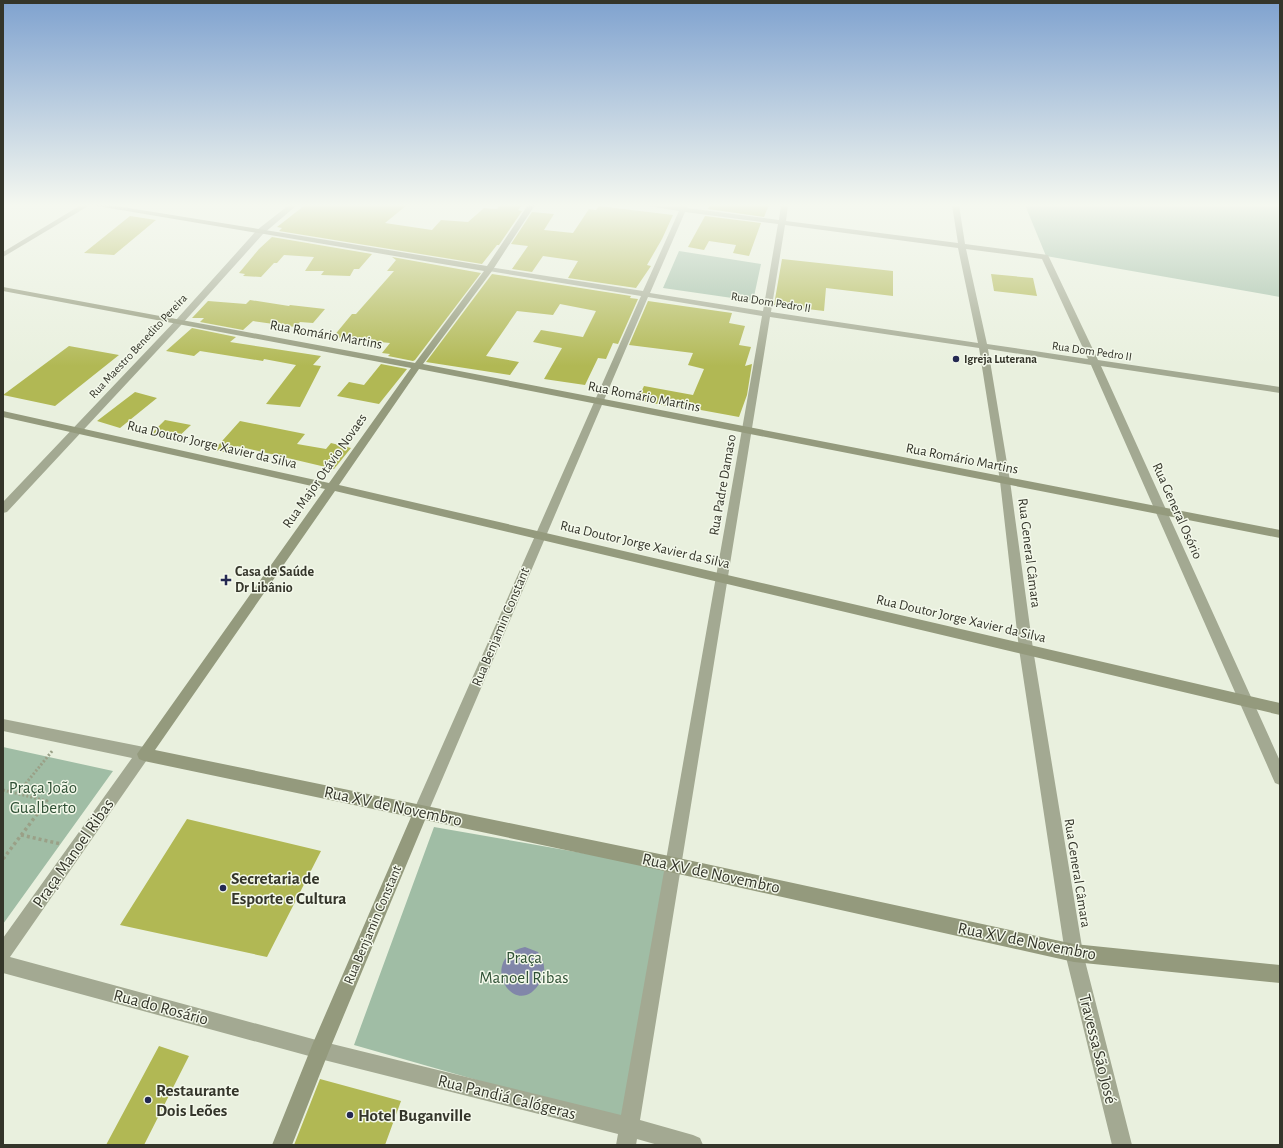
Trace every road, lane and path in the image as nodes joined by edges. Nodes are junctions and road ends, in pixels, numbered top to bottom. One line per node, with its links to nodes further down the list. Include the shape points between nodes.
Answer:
1 (236, 259): 12 (street, Rua Maestro Benedito Pereira)
2 (424, 259): 8 (street, Rua Dom Pedro II)
3 (496, 259): 8 (street, Rua Major Otávio Novaes)
4 (662, 259): 10 (street, Rua Benjamin Constant)
5 (776, 259): 11 (street, Rua Padre Damaso)
6 (964, 259): 13 (street, Rua General Câmara)
7 (1046, 259): 14 (street, Rua General Osório)
8 (489, 269): 10 (street, Rua Dom Pedro II); 15 (street, Rua Major Otávio Novaes)
9 (3, 289): 12 (street, Rua Romário Martins)
10 (646, 295): 11 (street, Rua Dom Pedro II); 17 (street, Rua Benjamin Constant)
11 (767, 314): 13 (street, Rua Dom Pedro II); 20 (street, Rua Padre Damaso)
12 (179, 322): 15 (street, Rua Romário Martins); 19 (street, Rua Maestro Benedito Pereira)
13 (983, 347): 14 (street, Rua Dom Pedro II); 21 (street, Rua General Câmara)
14 (1095, 364): 16 (street, Rua Dom Pedro II); 24 (street, Rua General Osório)
15 (418, 366): 17 (street, Rua Romário Martins); 22 (street, Rua Major Otávio Novaes)
16 (1280, 390)
17 (598, 402): 20 (street, Rua Romário Martins); 26 (street, Rua Benjamin Constant)
18 (3, 414): 19 (street, Rua Doutor Jorge Xavier da Silva)
19 (76, 430): 22 (street, Rua Doutor Jorge Xavier da Silva); 23 (street, Rua Maestro Benedito Pereira)
20 (747, 431): 21 (street, Rua Romário Martins); 27 (street, Rua Padre Damaso)
21 (1005, 481): 24 (street, Rua Romário Martins); 28 (street, Rua General Câmara)
22 (332, 487): 26 (street, Rua Doutor Jorge Xavier da Silva); 33 (street, Rua Major Otávio Novaes)
23 (3, 509)
24 (1160, 511): 25 (street, Rua Romário Martins); 29 (street, Rua General Osório)
25 (1280, 534)
26 (540, 536): 27 (street, Rua Doutor Jorge Xavier da Silva); 37 (street, Rua Benjamin Constant)
27 (722, 578): 28 (street, Rua Doutor Jorge Xavier da Silva); 41 (street, Rua Padre Damaso)
28 (1026, 649): 29 (street, Rua Doutor Jorge Xavier da Silva); 43 (street, Rua General Câmara)
29 (1245, 700): 30 (street, Rua Doutor Jorge Xavier da Silva); 34 (street, Rua General Osório)
30 (1280, 708)
31 (3, 725): 32 (street)
32 (64, 737): 33 (street); 36 (path)
33 (144, 754): 37 (street, Rua XV de Novembro); 39 (street, Praça Manoel Ribas)
34 (1280, 778)
35 (3, 790): 36 (path)
36 (18, 793): 38 (path, via 48,800)
37 (421, 812): 41 (street, Rua XV de Novembro); 46 (street, Rua Benjamin Constant)
38 (21, 835): 39 (path); 40 (path)
39 (77, 848): 42 (street, Praça Manoel Ribas)
40 (3, 859)
41 (674, 865): 43 (street, Rua XV de Novembro); 47 (street)
42 (3, 953)
43 (1074, 953): 45 (street, Rua XV de Novembro); 50 (street, Travessa São José)
44 (3, 964): 46 (street, Rua do Rosário)
45 (1280, 974)
46 (320, 1050): 47 (street, Rua Pandiá Calógeras); 48 (street, Rua Benjamin Constant)
47 (627, 1136): 49 (street, Rua Pandiá Calógeras)
48 (282, 1145)
49 (693, 1145)
50 (1122, 1145)

